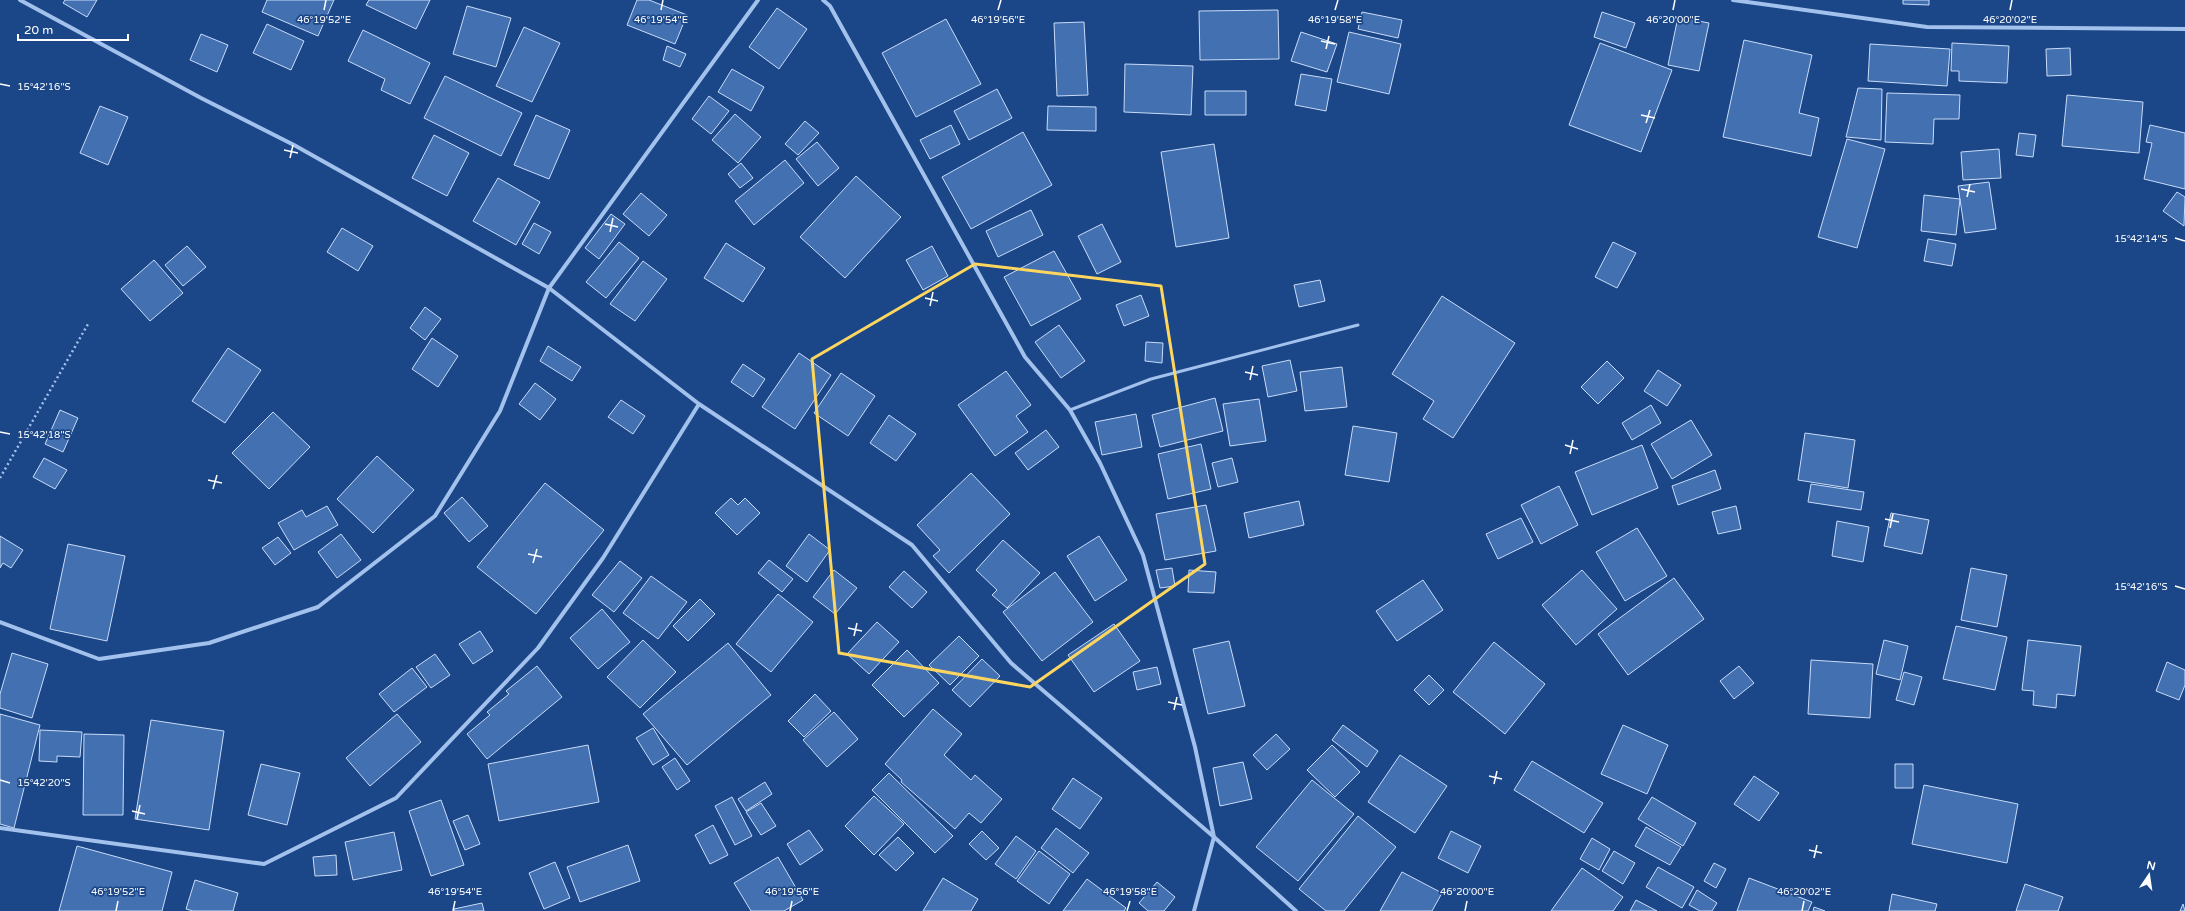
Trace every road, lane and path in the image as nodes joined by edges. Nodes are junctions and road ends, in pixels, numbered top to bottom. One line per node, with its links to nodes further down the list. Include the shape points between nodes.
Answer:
1 (20, 0): 6 (street, via 194,95 294,145)
2 (758, 0): 6 (street)
3 (823, 0): 10 (street, via 830,6 1025,357)
4 (1733, 0): 5 (street, via 1927,28)
5 (2185, 29)
6 (549, 288): 9 (street); 12 (street, via 500,411 435,516 318,607 209,643 99,659)
7 (88, 324): 11 (path)
8 (1358, 325): 10 (lane, via 1151,379)
9 (699, 404): 13 (street, via 603,558 538,648 396,798 264,864); 14 (street, via 912,545 1011,663)
10 (1070, 410): 14 (street, via 1100,463 1143,555 1194,747)
11 (0, 478)
12 (0, 622)
13 (0, 828)
14 (1214, 837): 15 (street); 16 (street)
15 (1194, 911)
16 (1296, 911)

